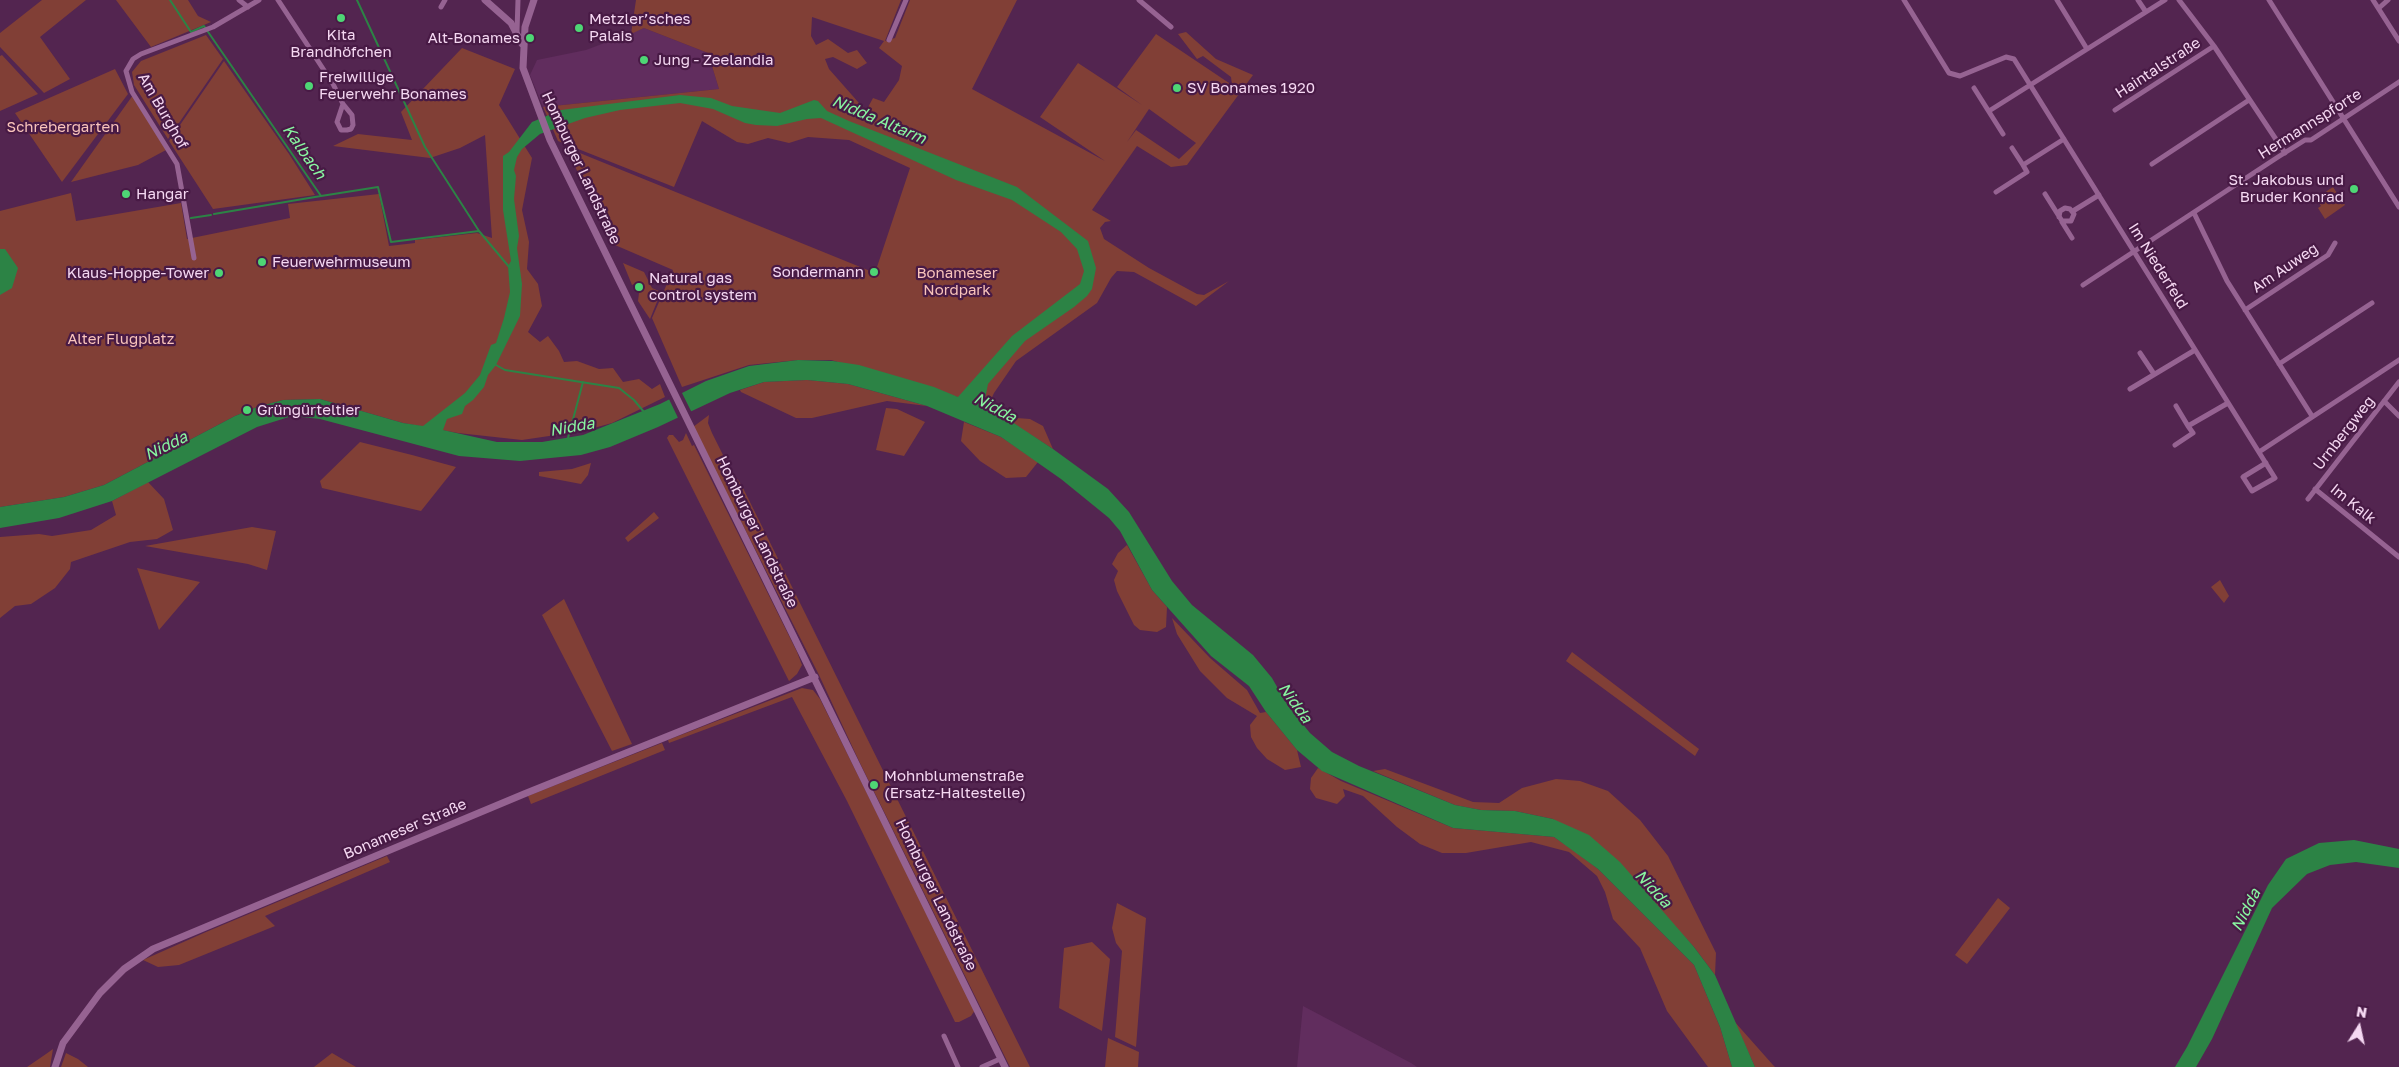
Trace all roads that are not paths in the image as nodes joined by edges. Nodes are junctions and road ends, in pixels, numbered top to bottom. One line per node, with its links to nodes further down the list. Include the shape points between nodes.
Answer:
1 (239, 0): 18 (street)
2 (259, 0): 18 (street, Am Burghof)
3 (278, 0): 36 (street)
4 (445, 0): 19 (street)
5 (485, 0): 26 (street, via 505,16)
6 (518, 0): 22 (street, Homburger Landstraße)
7 (534, 0): 23 (street)
8 (906, 0): 27 (street)
9 (1139, 0): 25 (street)
10 (1904, 0): 33 (street, Im Niederfeld, via 1949,73 1960,76 2006,57 2014,59)
11 (2057, 0): 31 (street)
12 (2138, 0): 21 (street)
13 (2165, 0): 21 (street)
14 (2179, 0): 29 (street, Haintalstraße)
15 (2269, 0): 39 (street)
16 (2374, 0): 20 (street)
17 (2388, 0): 20 (street)
18 (248, 7): 56 (street, Am Burghof, via 207,30 141,54 132,59 126,70 132,92 177,164)
19 (441, 7)
20 (2379, 8): 28 (street)
21 (2146, 12): 31 (street)
22 (517, 16): 23 (street); 26 (street, Homburger Landstraße)
23 (527, 18): 24 (street)
24 (525, 27): 26 (street); 30 (street)
25 (1171, 27)
26 (517, 32): 30 (street, Homburger Landstraße)
27 (889, 40)
28 (2399, 41)
29 (2214, 46): 35 (street, Haintalstraße); 37 (street, Haintalstraße)
30 (524, 47): 79 (street, Homburger Landstraße, via 524,76 550,140)
31 (2087, 49): 33 (street)
32 (2399, 82): 39 (street, Hermannspforte)
33 (2031, 85): 38 (street); 41 (street, Im Niederfeld)
34 (1974, 88): 38 (street)
35 (2249, 100): 43 (street, Haintalstraße); 44 (street)
36 (343, 104): 36 (street, via 336,122 342,130 347,130 353,124 352,115)
37 (2115, 110)
38 (1989, 111): 40 (street)
39 (2343, 119): 43 (street, Hermannspforte); 49 (street)
40 (2004, 134)
41 (2064, 139): 45 (street); 48 (street, Im Niederfeld)
42 (2012, 148): 45 (street)
43 (2286, 153): 51 (street, Hermannspforte)
44 (2152, 164)
45 (2023, 165): 46 (street, via 2027,172)
46 (1996, 192)
47 (2045, 194): 52 (street)
48 (2099, 195): 50 (street); 55 (street, Im Niederfeld)
49 (2399, 207)
50 (2072, 211): 52 (street, via 2062,209); 52 (street, via 2074,217 2071,221)
51 (2194, 213): 55 (street, Hermannspforte); 59 (street, Am Auweg)
52 (2061, 219): 53 (street)
53 (2072, 238)
54 (2335, 243): 59 (street, Am Auweg, via 2328,255)
55 (2134, 251): 57 (street, Hermannspforte); 60 (street, Im Niederfeld)
56 (194, 258)
57 (2083, 285)
58 (2372, 303): 63 (street)
59 (2245, 310): 63 (street, Am Auweg)
60 (2195, 350): 64 (street); 68 (street, Im Niederfeld)
61 (2140, 353): 64 (street)
62 (2399, 360): 70 (street)
63 (2279, 364): 70 (street, Am Auweg)
64 (2154, 374): 66 (street)
65 (2399, 382): 67 (street, Urnbergweg)
66 (2130, 389)
67 (2384, 401): 71 (street); 76 (street, Urnbergweg)
68 (2228, 403): 72 (street); 74 (street, Im Niederfeld)
69 (2176, 406): 72 (street)
70 (2312, 416): 74 (street)
71 (2399, 416)
72 (2188, 426): 73 (street, via 2194,433)
73 (2175, 445)
74 (2259, 452): 75 (street, Im Niederfeld)
75 (2266, 463): 75 (street, Im Niederfeld, via 2275,478 2252,491 2243,477)
76 (2316, 489): 77 (street, Urnbergweg); 78 (street, Im Kalk)
77 (2308, 499)
78 (2399, 557)
79 (815, 677): 81 (street, Homburger Landstraße); 82 (street, Bonameser Straße, via 153,949 124,969 100,993 62,1043)
80 (944, 1036): 83 (street)
81 (1000, 1059): 84 (street); 85 (street, Homburger Landstraße)
82 (55, 1067)
83 (958, 1067)
84 (982, 1067)
85 (1005, 1067)

